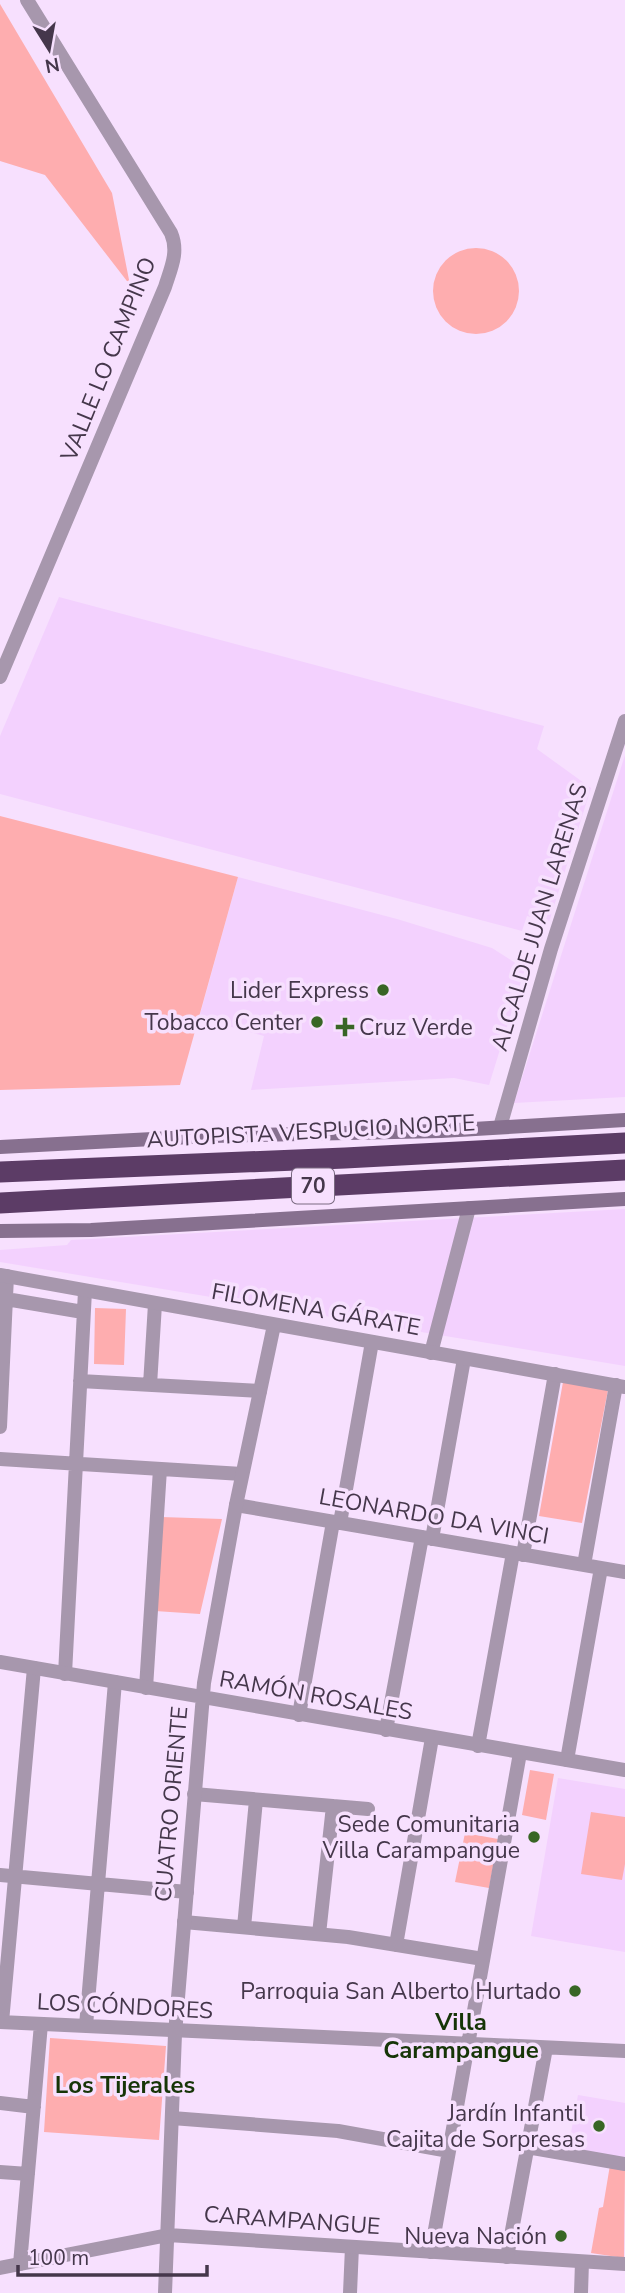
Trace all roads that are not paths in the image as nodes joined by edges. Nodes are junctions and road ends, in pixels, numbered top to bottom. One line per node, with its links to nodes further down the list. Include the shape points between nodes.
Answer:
1 (26, 0): 2 (street, VALLE LO CAMPINO, via 171,233 175,253 165,287)
2 (0, 677)
3 (625, 721): 5 (street, ALCALDE JUAN LARENAS, via 551,949)
4 (625, 1121): 5 (main road)
5 (500, 1127): 7 (main road)
6 (625, 1143): 9 (highway, AUTOPISTA VESPUCIO NORTE / 70)
7 (0, 1147)
8 (625, 1170): 11 (highway, 70)
9 (0, 1172)
10 (625, 1199): 12 (main road)
11 (0, 1203)
12 (469, 1208): 13 (main road); 21 (street)
13 (0, 1231)
14 (4, 1276): 15 (street, FILOMENA GÁRATE); 16 (street)
15 (85, 1291): 17 (street, FILOMENA GÁRATE); 18 (street)
16 (6, 1299): 18 (street); 28 (street)
17 (155, 1304): 19 (street, FILOMENA GÁRATE); 25 (street)
18 (83, 1312): 24 (street)
19 (274, 1325): 20 (street, FILOMENA GÁRATE); 27 (street, CUATRO ORIENTE)
20 (372, 1342): 21 (street, FILOMENA GÁRATE); 34 (street)
21 (431, 1353): 22 (street, FILOMENA GÁRATE)
22 (464, 1359): 23 (street, FILOMENA GÁRATE); 35 (street)
23 (555, 1374): 26 (street, FILOMENA GÁRATE); 36 (street)
24 (80, 1381): 25 (street); 30 (street)
25 (150, 1385): 27 (street)
26 (620, 1386): 37 (street)
27 (260, 1391): 32 (street, CUATRO ORIENTE)
28 (0, 1427)
29 (0, 1459): 30 (street)
30 (76, 1464): 31 (street); 42 (street)
31 (160, 1469): 32 (street); 44 (street)
32 (242, 1474): 33 (street, CUATRO ORIENTE)
33 (236, 1505): 34 (street, LEONARDO DA VINCI); 45 (street, CUATRO ORIENTE)
34 (336, 1522): 35 (street, LEONARDO DA VINCI); 46 (street)
35 (427, 1538): 36 (street, LEONARDO DA VINCI); 47 (street)
36 (518, 1554): 37 (street, LEONARDO DA VINCI); 49 (street)
37 (584, 1565): 38 (street, LEONARDO DA VINCI)
38 (601, 1568): 39 (street, LEONARDO DA VINCI); 51 (street)
39 (625, 1572)
40 (0, 1662): 41 (street, RAMÓN ROSALES)
41 (34, 1668): 42 (street, RAMÓN ROSALES); 58 (street)
42 (65, 1674): 43 (street, RAMÓN ROSALES)
43 (115, 1682): 44 (street, RAMÓN ROSALES); 59 (street)
44 (146, 1688): 45 (street, RAMÓN ROSALES)
45 (202, 1698): 46 (street, RAMÓN ROSALES); 53 (street, CUATRO ORIENTE)
46 (299, 1715): 47 (street, RAMÓN ROSALES)
47 (386, 1730): 48 (street, RAMÓN ROSALES)
48 (432, 1738): 49 (street, RAMÓN ROSALES); 64 (street)
49 (478, 1746): 50 (street, RAMÓN ROSALES)
50 (520, 1753): 51 (street, RAMÓN ROSALES); 65 (street)
51 (567, 1760): 52 (street, RAMÓN ROSALES)
52 (625, 1770)
53 (194, 1794): 54 (street); 60 (street, CUATRO ORIENTE)
54 (256, 1800): 55 (street); 62 (street)
55 (333, 1806): 56 (street); 63 (street)
56 (368, 1809)
57 (0, 1875): 58 (street)
58 (15, 1876): 59 (street); 66 (street)
59 (98, 1884): 60 (street); 68 (street)
60 (187, 1892): 61 (street, CUATRO ORIENTE)
61 (184, 1922): 62 (street); 69 (street, CUATRO ORIENTE)
62 (244, 1927): 63 (street)
63 (319, 1934): 64 (street)
64 (396, 1945): 65 (street)
65 (483, 1959): 70 (street)
66 (1, 2022): 67 (street, LOS CÓNDORES)
67 (41, 2024): 68 (street, LOS CÓNDORES); 74 (street)
68 (86, 2026): 69 (street, LOS CÓNDORES)
69 (176, 2031): 70 (street, LOS CÓNDORES); 75 (street, CUATRO ORIENTE)
70 (468, 2045): 71 (street, LOS CÓNDORES); 77 (street)
71 (546, 2048): 72 (street, LOS CÓNDORES); 76 (street)
72 (625, 2051)
73 (0, 2103): 74 (street)
74 (34, 2107): 80 (street)
75 (172, 2118): 77 (street, via 338,2131); 81 (street, CUATRO ORIENTE)
76 (527, 2147): 78 (street); 84 (street)
77 (449, 2151): 83 (street)
78 (625, 2164)
79 (0, 2172): 80 (street)
80 (28, 2174): 86 (street)
81 (168, 2235): 82 (street, CARAMPANGUE); 86 (street, CARAMPANGUE); 89 (street, CUATRO ORIENTE)
82 (352, 2247): 83 (street, CARAMPANGUE); 90 (street)
83 (431, 2252): 84 (street, CARAMPANGUE)
84 (507, 2257): 85 (street, CARAMPANGUE)
85 (582, 2262): 87 (street, CARAMPANGUE); 91 (street)
86 (20, 2264): 88 (street, CARAMPANGUE)
87 (625, 2264)
88 (0, 2268)
89 (165, 2293)
90 (350, 2293)
91 (581, 2293)

